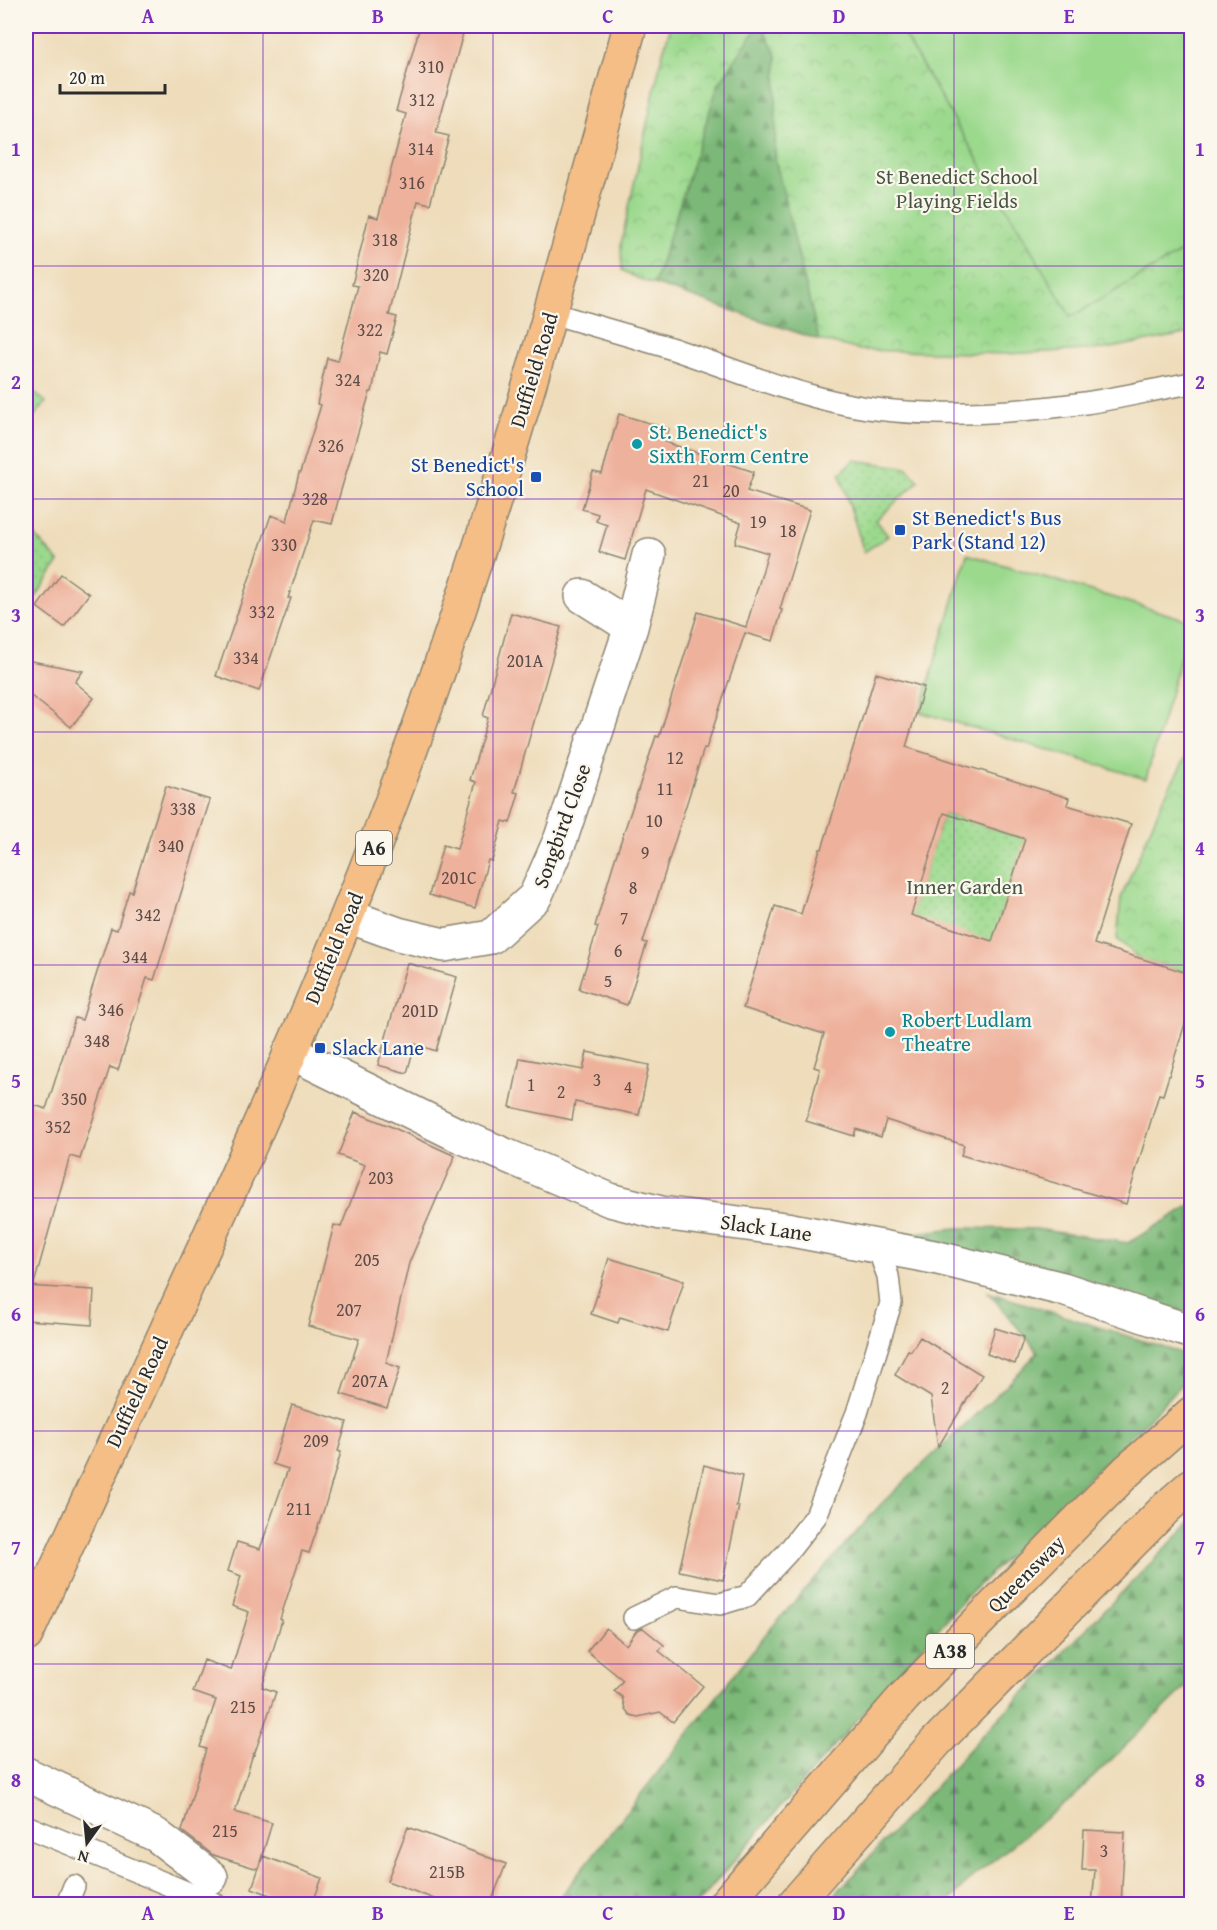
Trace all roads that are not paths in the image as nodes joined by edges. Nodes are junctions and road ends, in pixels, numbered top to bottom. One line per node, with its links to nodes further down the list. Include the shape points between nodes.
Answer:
1 (630, 26): 2 (main road, Duffield Road / A6)
2 (551, 313): 3 (lane, via 801,393 908,412 974,412 1085,403); 7 (main road, Duffield Road / A6, via 485,533)
3 (1191, 383)
4 (649, 555): 6 (street, Songbird Close)
5 (582, 596): 6 (street)
6 (630, 627): 7 (street, Songbird Close, via 561,838 535,897 491,937 444,945)
7 (348, 916): 8 (main road, Duffield Road / A6)
8 (290, 1052): 9 (street, Slack Lane, via 456,1134 609,1200 661,1213 786,1229); 14 (main road, Duffield Road / A6)
9 (877, 1246): 10 (street, Slack Lane, via 1063,1289); 13 (lane, via 888,1276 891,1303 857,1413 816,1516 747,1596 720,1604 676,1597)
10 (1191, 1332)
11 (1191, 1413): 18 (main road, Queensway / A38, via 1127,1471 905,1696)
12 (1191, 1485): 19 (main road, A38, via 936,1742)
13 (634, 1618)
14 (26, 1635)
15 (26, 1774): 17 (street, via 156,1835)
16 (26, 1826): 17 (lane)
17 (213, 1891)
18 (725, 1905)
19 (794, 1905)

